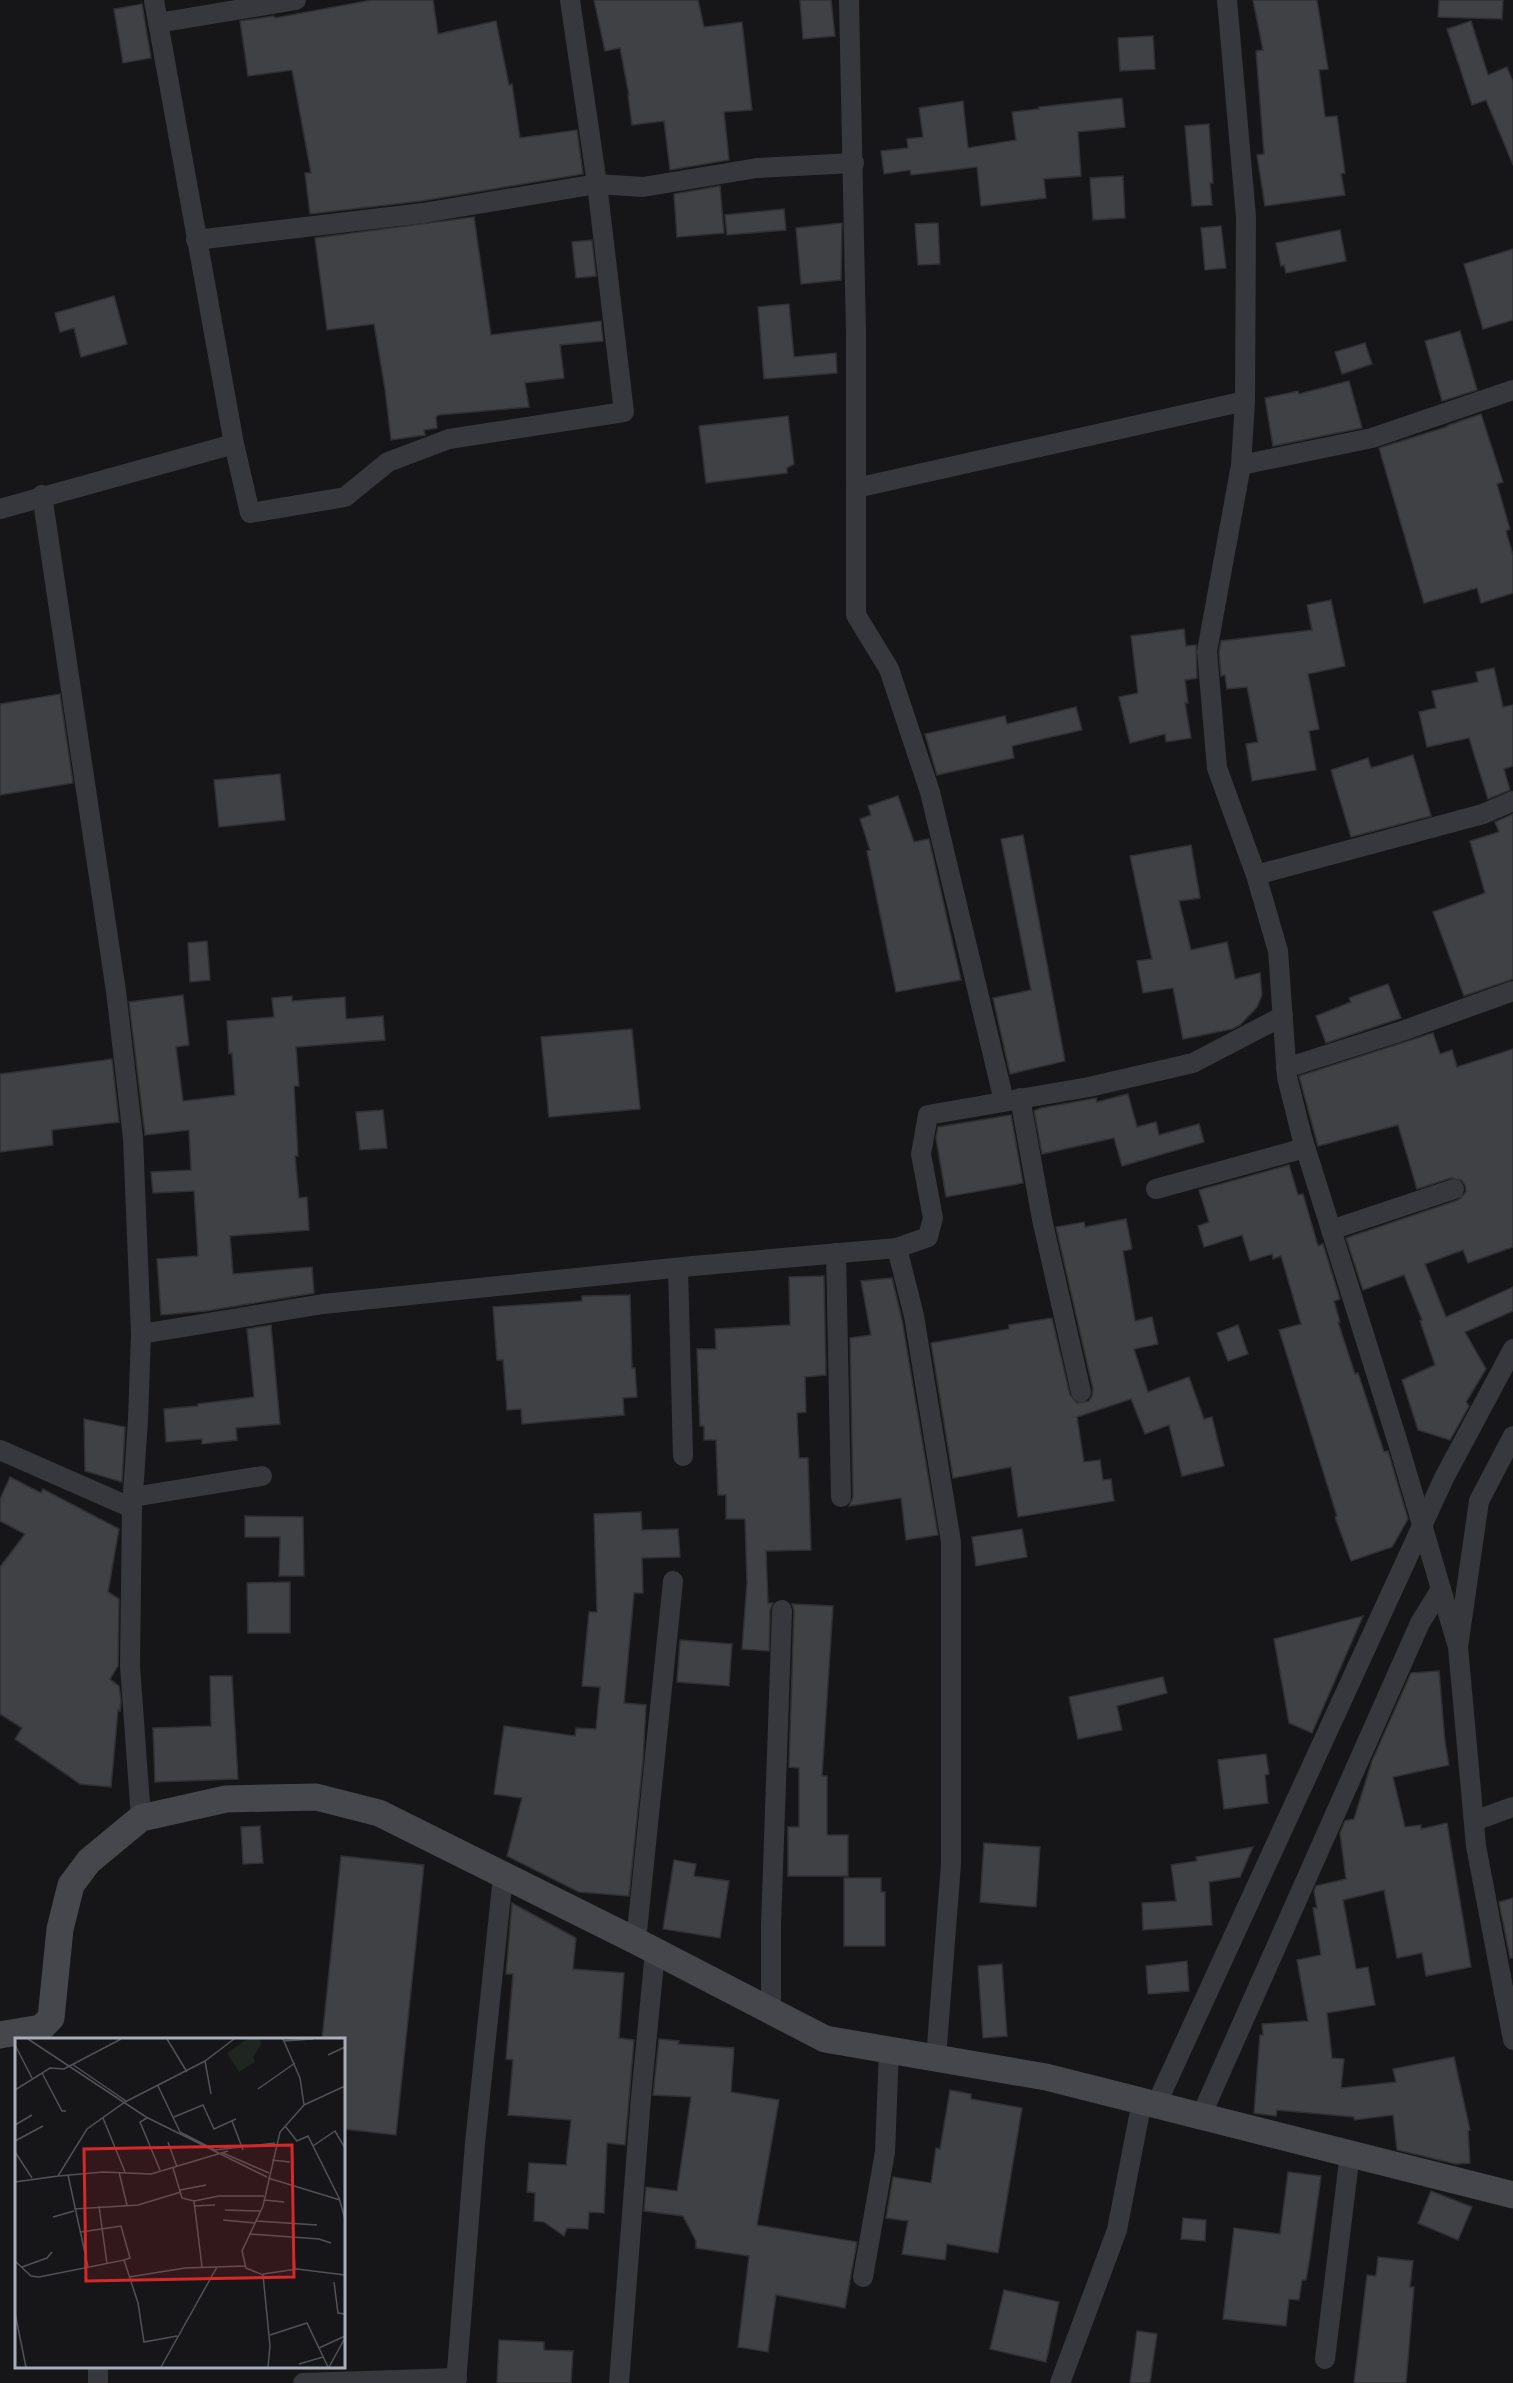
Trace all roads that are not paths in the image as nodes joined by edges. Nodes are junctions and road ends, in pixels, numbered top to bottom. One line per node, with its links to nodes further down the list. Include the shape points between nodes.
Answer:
1 (154, 0): 6 (street)
2 (296, 0): 6 (street)
3 (570, 0): 8 (street)
4 (849, 0): 7 (street)
5 (1227, 0): 11 (street, via 1246,217)
6 (158, 23): 9 (street)
7 (854, 163): 8 (street, via 757,168 643,187); 14 (street)
8 (597, 184): 9 (street, via 423,213); 12 (street, via 624,412 450,439 387,462 345,496 250,513)
9 (196, 240): 12 (street)
10 (1513, 390): 13 (street, via 1372,438)
11 (1245, 401): 13 (street); 14 (street)
12 (234, 444): 15 (street)
13 (1241, 465): 18 (street, via 1207,651 1217,768)
14 (856, 488): 22 (street, via 856,615 889,669 930,792)
15 (42, 495): 16 (street); 30 (street, via 118,1002 133,1138)
16 (0, 509)
17 (1513, 801): 18 (street, via 1483,814)
18 (1256, 875): 20 (street, via 1278,951)
19 (1513, 991): 21 (street)
20 (1283, 1016): 21 (street); 22 (street, via 1193,1063)
21 (1286, 1068): 23 (street)
22 (1012, 1100): 27 (street, via 928,1115 921,1154 933,1218 928,1237); 32 (street)
23 (1305, 1148): 24 (street); 26 (street)
24 (1156, 1189)
25 (1454, 1189): 26 (street)
26 (1331, 1230): 39 (street)
27 (897, 1248): 28 (street); 54 (street, via 914,1316 951,1542 951,1864)
28 (836, 1254): 29 (street); 37 (street)
29 (678, 1268): 30 (street, via 323,1304); 35 (street)
30 (141, 1334): 38 (street)
31 (1513, 1349): 39 (street, via 1444,1478)
32 (1080, 1392)
33 (1513, 1436): 43 (street, via 1479,1501)
34 (0, 1450): 38 (street)
35 (683, 1456)
36 (262, 1476): 38 (street)
37 (841, 1497)
38 (132, 1502): 45 (street, via 130,1666)
39 (1423, 1527): 41 (street); 55 (street)
40 (673, 1581): 48 (street)
41 (1441, 1589): 43 (street); 56 (street, via 1420,1623)
42 (782, 1610): 49 (street)
43 (1458, 1647): 46 (street)
44 (1513, 1807): 46 (street)
45 (141, 1818): 47 (street, via 226,1799 316,1797 380,1813); 50 (street, via 89,1861 71,1885 60,1929)
46 (1474, 1821): 52 (street)
47 (503, 1876): 48 (street); 61 (street, via 475,2143)
48 (645, 1946): 49 (street); 63 (street, via 641,2097)
49 (771, 2011): 53 (street, via 825,2039)
50 (48, 2032): 51 (street)
51 (0, 2035)
52 (1513, 2040)
53 (889, 2050): 54 (street); 59 (street, via 885,2152)
54 (936, 2058): 55 (street, via 1046,2077)
55 (1149, 2103): 56 (street); 64 (street, via 1117,2230)
56 (1201, 2116): 57 (street)
57 (1350, 2153): 58 (street); 60 (street)
58 (1513, 2195)
59 (863, 2277)
60 (1325, 2359)
61 (457, 2380): 62 (street)
62 (303, 2383)
63 (619, 2383)
64 (1059, 2383)

